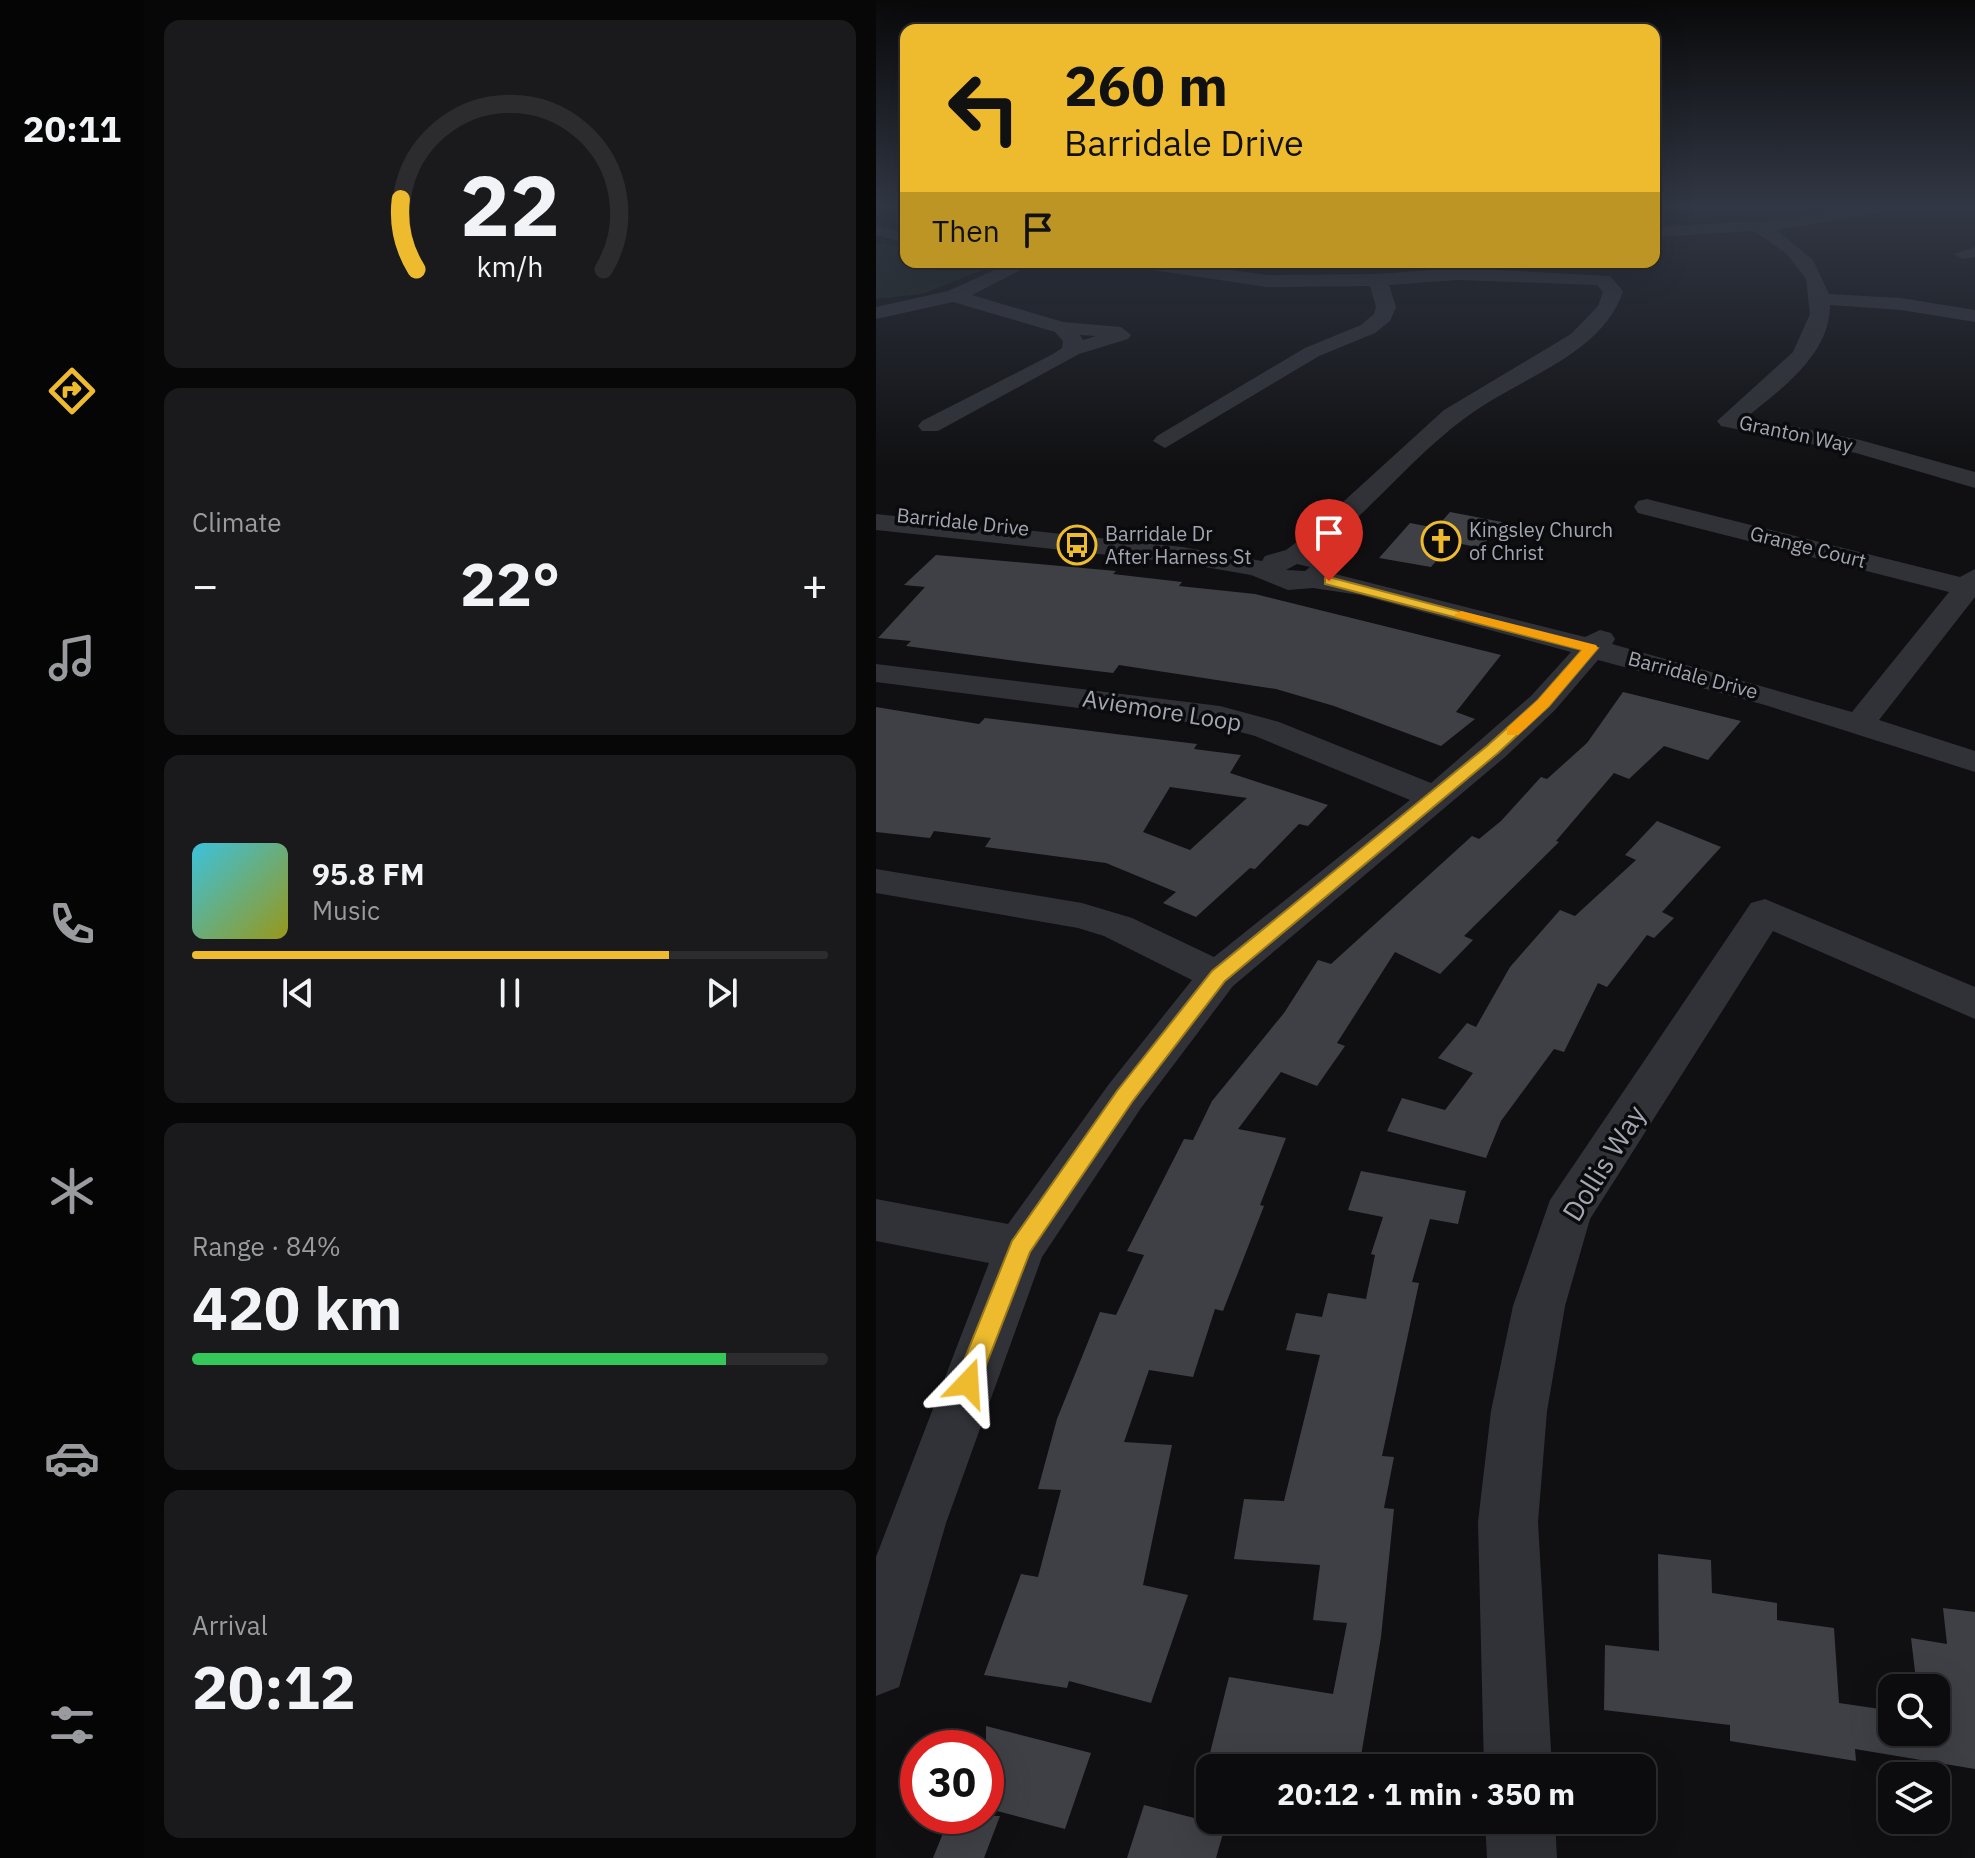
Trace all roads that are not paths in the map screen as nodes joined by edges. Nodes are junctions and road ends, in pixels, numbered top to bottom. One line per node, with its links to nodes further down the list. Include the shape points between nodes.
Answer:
1 (957, 295): 5 (street)
2 (1382, 295): 12 (street, via 1386,307 1376,323 1312,352)
3 (1626, 295): 17 (street, via 1605,327 1479,409)
4 (1820, 295): 6 (street)
5 (954, 296): 7 (street); 9 (street)
6 (1821, 299): 8 (street); 13 (street, Granton Way, via 1820,322 1801,356 1729,421 1860,447)
7 (876, 313)
8 (1975, 316)
9 (1062, 328): 10 (street, via 1073,340); 10 (street, via 1121,335)
10 (1072, 350): 11 (street)
11 (930, 426)
12 (1165, 441)
13 (1975, 480)
14 (1647, 507): 18 (street, Grange Court)
15 (876, 513): 17 (street, Barridale Drive)
16 (876, 522): 17 (street, Barridale Drive)
17 (1303, 566): 19 (street, Barridale Drive, via 1362,587)
18 (1971, 583): 21 (street)
19 (1595, 643): 21 (street, Barridale Drive); 24 (street, via 1543,703)
20 (876, 673): 24 (street, Aviemore Loop, via 1220,716 1361,764)
21 (1865, 717): 22 (street, Barridale Drive); 23 (street, Barridale Drive)
22 (1975, 748)
23 (1975, 762)
24 (1435, 797): 26 (street)
25 (876, 881): 26 (street, via 1082,916 1118,927)
26 (1218, 976): 29 (street, via 1125,1096)
27 (1975, 1004): 31 (street, Dollis Way, via 1765,912 1567,1214 1539,1306 1519,1411 1508,1522)
28 (876, 1220): 29 (street)
29 (1020, 1248): 30 (street, via 916,1523)
30 (876, 1664)
31 (1517, 1754)
32 (1521, 1834): 33 (street)
33 (1522, 1858)

